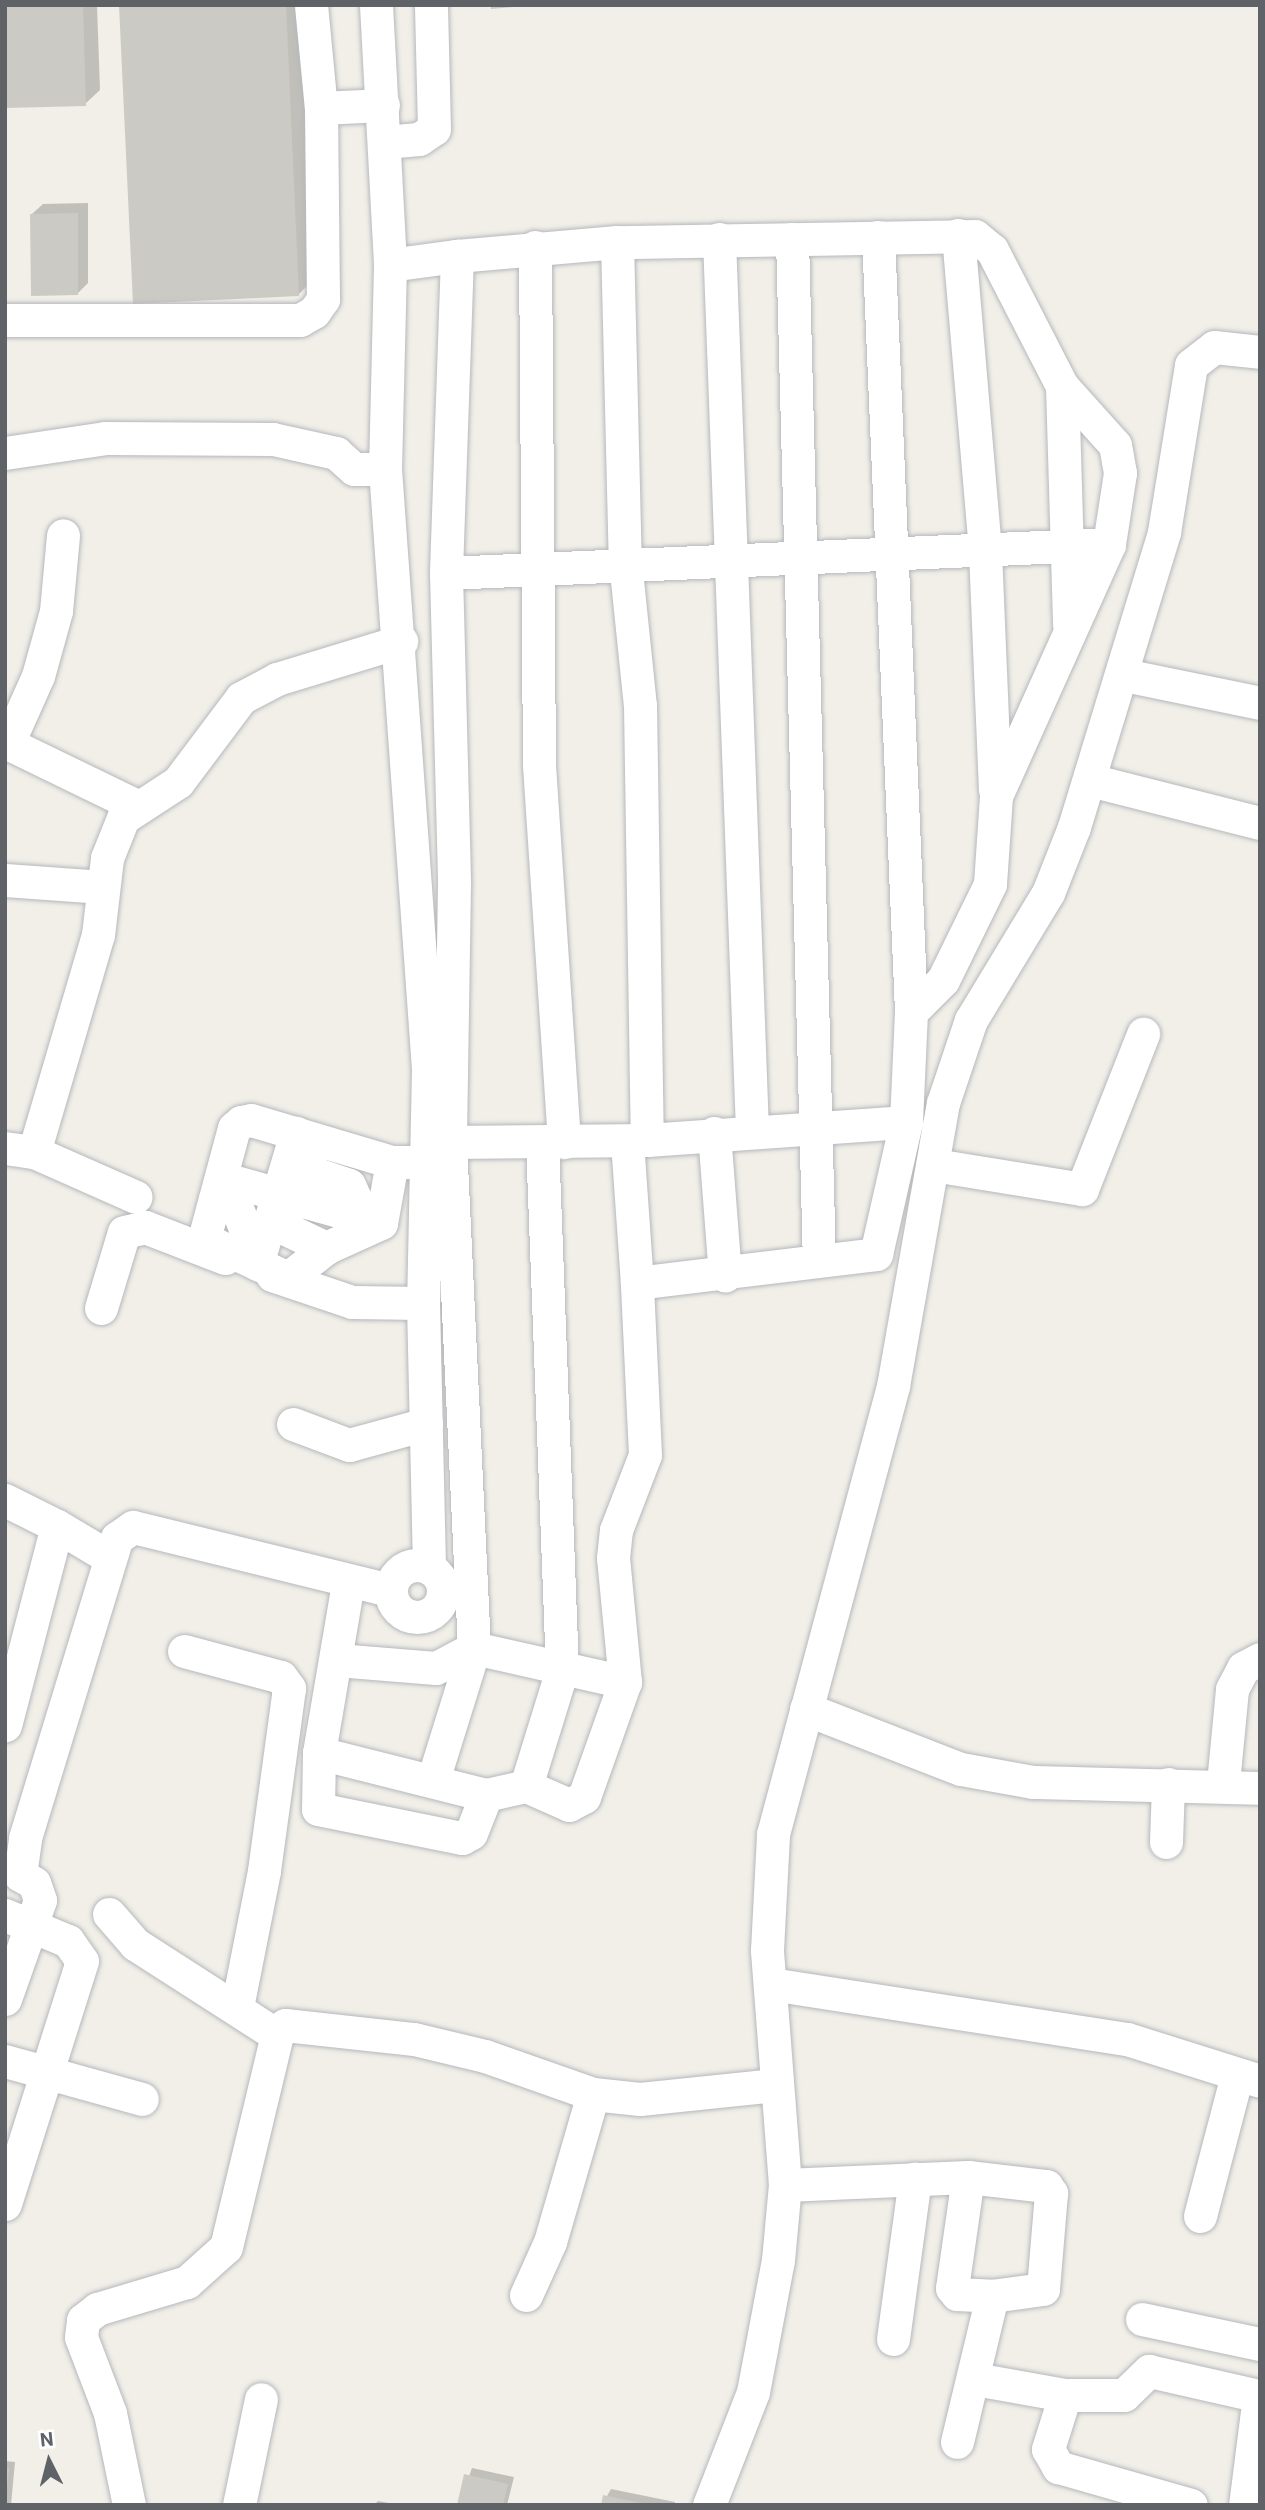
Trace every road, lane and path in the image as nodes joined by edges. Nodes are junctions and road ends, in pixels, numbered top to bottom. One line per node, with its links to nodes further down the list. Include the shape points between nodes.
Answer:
1 (311, 5): 5 (street)
2 (376, 5): 4 (street)
3 (431, 5): 6 (street, via 434,129 419,139)
4 (383, 105): 5 (street); 6 (street)
5 (321, 108): 15 (street, via 323,299 314,312 300,320)
6 (384, 142): 14 (street)
7 (958, 235): 8 (street); 17 (street, via 975,236 992,250); 23 (street)
8 (878, 237): 10 (street); 24 (street)
9 (719, 239): 10 (street); 11 (street); 25 (street)
10 (792, 239): 26 (street)
11 (617, 242): 12 (street); 27 (street)
12 (535, 247): 13 (street); 28 (street, via 541,484)
13 (457, 256): 14 (street); 29 (street)
14 (390, 265): 19 (street)
15 (5, 320)
16 (1260, 352): 32 (street, via 1214,347 1191,365 1164,532)
17 (1062, 386): 21 (street, via 1115,445 1120,472); 22 (street)
18 (5, 453): 19 (street, via 105,438 273,439 336,453 354,469)
19 (385, 469): 31 (street)
20 (64, 535): 34 (street, via 56,611 38,676)
21 (1109, 544): 22 (street); 30 (street)
22 (1066, 547): 23 (street); 30 (street)
23 (985, 552): 24 (street); 36 (street)
24 (893, 554): 26 (street); 41 (street)
25 (727, 557): 26 (street); 27 (street); 45 (street)
26 (803, 560): 44 (street)
27 (625, 561): 28 (street); 48 (street, via 640,705)
28 (535, 568): 29 (street); 49 (street)
29 (446, 573): 51 (street, via 454,884)
30 (1070, 633): 36 (street)
31 (401, 641): 37 (street, via 277,679 241,698 177,782); 51 (street, via 428,1069)
32 (1124, 675): 33 (street); 35 (street)
33 (1260, 703)
34 (7, 742): 37 (street)
35 (1090, 780): 38 (street); 53 (street, via 1048,893 971,1020 943,1103)
36 (996, 796): 41 (street, via 990,884 943,980)
37 (135, 805): 40 (street, via 115,837)
38 (1260, 823)
39 (5, 880): 40 (street)
40 (103, 887): 50 (street, via 98,935)
41 (911, 1012): 43 (street)
42 (1143, 1034): 53 (street, via 1082,1189)
43 (906, 1122): 44 (street); 59 (street, via 876,1254)
44 (818, 1129): 45 (street); 59 (street)
45 (752, 1131): 46 (street)
46 (713, 1133): 48 (street); 60 (street)
47 (301, 1135): 52 (street); 54 (street, via 241,1122); 56 (street, via 311,1172 349,1185); 57 (street)
48 (637, 1141): 49 (street); 61 (street)
49 (553, 1142): 51 (street); 76 (street)
50 (20, 1150): 55 (street)
51 (438, 1152): 52 (street); 62 (street); 72 (street)
52 (392, 1162): 56 (street)
53 (934, 1165): 78 (street, via 893,1386)
54 (218, 1189): 57 (street); 57 (street, via 204,1239)
55 (136, 1197)
56 (372, 1220): 57 (street); 58 (street)
57 (274, 1232): 58 (street); 58 (street, via 288,1278)
58 (326, 1248)
59 (818, 1259): 60 (street)
60 (725, 1276): 61 (street)
61 (637, 1283): 77 (street, via 645,1455 641,1477 624,1506 613,1558)
62 (423, 1303): 63 (street, via 340,1299 145,1227 124,1232); 65 (street)
63 (101, 1308)
64 (293, 1424): 65 (street, via 349,1445)
65 (426, 1424): 69 (street)
66 (5, 1500): 67 (street)
67 (57, 1525): 68 (street); 79 (street)
68 (108, 1557): 70 (street, via 117,1538 132,1527); 88 (street)
69 (429, 1568): 71 (street, via 403,1568); 71 (street, via 442,1586 430,1613 407,1615)
70 (348, 1583): 71 (street); 75 (street)
71 (390, 1590)
72 (474, 1648): 75 (street, via 436,1668); 76 (street); 81 (street)
73 (184, 1651): 93 (street, via 281,1677 289,1688 264,1871)
74 (1260, 1659): 82 (street, via 1243,1668 1232,1689)
75 (337, 1660): 80 (street)
76 (562, 1670): 77 (street); 84 (street)
77 (625, 1682): 84 (street, via 584,1797 569,1805)
78 (806, 1709): 83 (street, via 961,1769 1033,1783); 91 (street, via 768,1866)
79 (5, 1725)
80 (319, 1753): 81 (street); 86 (street, via 316,1801 323,1812 462,1838 471,1833)
81 (433, 1780): 86 (street)
82 (1223, 1783): 83 (street); 85 (street)
83 (1168, 1784): 87 (street)
84 (526, 1786): 86 (street)
85 (1260, 1788)
86 (486, 1795)
87 (1166, 1842)
88 (13, 1873): 90 (street, via 38,1891)
89 (109, 1914): 93 (street, via 135,1944)
90 (17, 1930): 92 (street); 96 (street, via 68,1941 82,1961)
91 (771, 1984): 97 (street, via 1114,2037); 98 (street)
92 (5, 1999)
93 (236, 2007): 94 (street)
94 (276, 2035): 99 (street, via 295,2024 368,2030 485,2056); 116 (street, via 226,2247 187,2282 97,2309 83,2320 81,2337 110,2413)
95 (5, 2061): 96 (street)
96 (46, 2073): 100 (street); 104 (street)
97 (1248, 2078): 105 (street)
98 (775, 2085): 99 (street, via 640,2099); 103 (street)
99 (593, 2094): 106 (street, via 550,2242)
100 (142, 2099)
101 (968, 2178): 102 (street); 107 (street, via 952,2288 957,2294); 107 (street, via 1046,2186 1051,2193 1043,2289)
102 (915, 2179): 103 (street); 109 (street)
103 (785, 2185): 118 (street, via 753,2392)
104 (5, 2204)
105 (1200, 2216)
106 (526, 2295)
107 (992, 2296): 111 (street)
108 (1142, 2319): 110 (street)
109 (893, 2339)
110 (1260, 2344)
111 (975, 2379): 113 (street); 115 (street)
112 (1259, 2393): 113 (street, via 1144,2371 1132,2393); 120 (street)
113 (1065, 2395): 119 (street, via 1048,2449 1058,2467)
114 (261, 2399): 117 (street)
115 (957, 2442)
116 (129, 2505)
117 (239, 2505)
118 (709, 2505)
119 (1191, 2505)
120 (1245, 2505)

